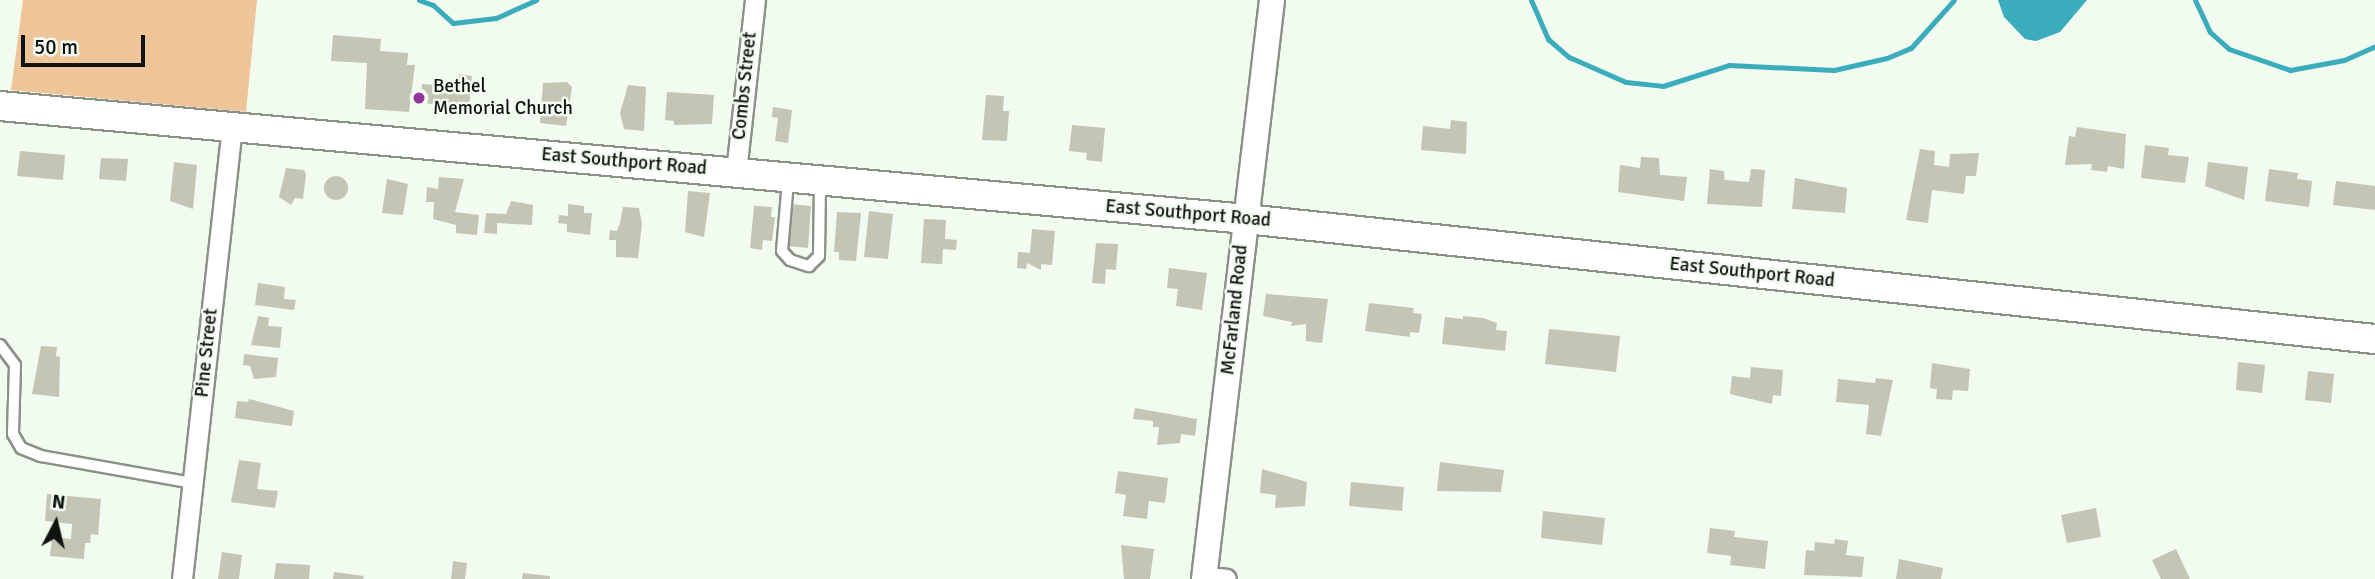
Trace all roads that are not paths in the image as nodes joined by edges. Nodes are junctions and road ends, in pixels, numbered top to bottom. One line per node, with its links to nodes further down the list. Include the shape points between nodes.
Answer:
1 (755, 0): 5 (street, Combs Street)
2 (1272, 0): 8 (street, McFarland Road)
3 (0, 106): 4 (main road, East Southport Road)
4 (232, 127): 5 (main road, East Southport Road); 11 (street, Pine Street)
5 (736, 172): 6 (main road, East Southport Road)
6 (789, 177): 7 (main road, East Southport Road); 7 (lane, via 781,245 790,260 809,266 819,256)
7 (820, 180): 8 (main road, East Southport Road)
8 (1246, 219): 9 (main road, East Southport Road); 12 (street, McFarland Road)
9 (2375, 339)
10 (0, 345): 11 (lane, via 15,365 13,434 21,448 41,456)
11 (193, 483): 13 (street, Pine Street)
12 (1212, 578)
13 (182, 579)

